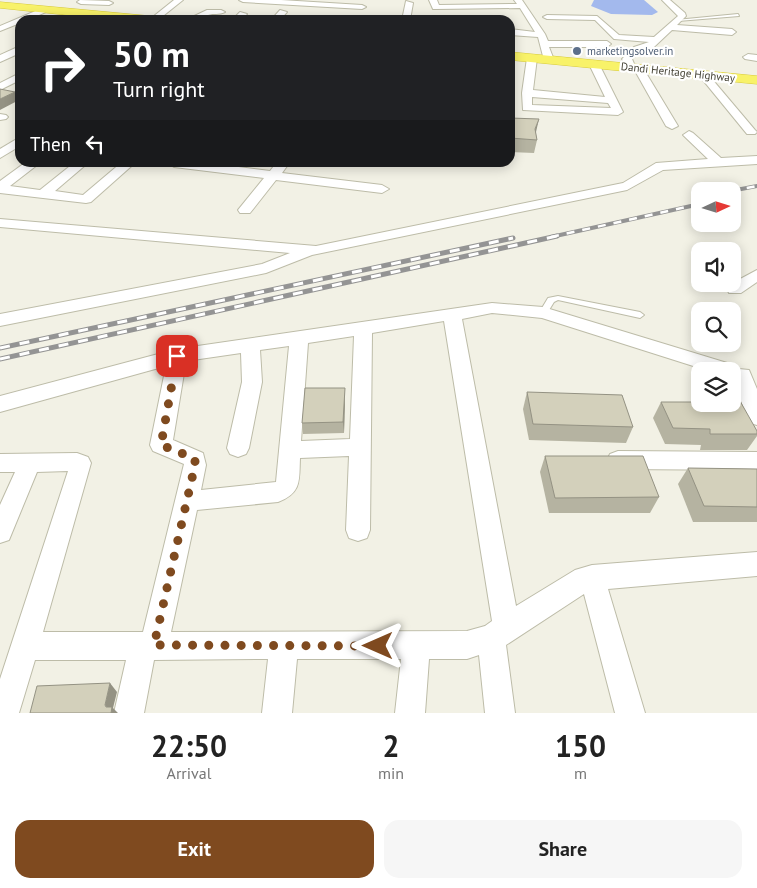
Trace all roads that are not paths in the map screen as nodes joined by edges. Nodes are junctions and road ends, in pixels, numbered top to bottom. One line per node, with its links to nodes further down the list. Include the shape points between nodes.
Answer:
1 (179, 0): 21 (street)
2 (243, 0): 6 (street)
3 (433, 0): 9 (street, via 436,7)
4 (666, 0): 29 (street, via 681,13)
5 (82, 1): 10 (street); 15 (street)
6 (304, 2): 7 (street)
7 (340, 3): 13 (street)
8 (409, 3): 24 (street)
9 (479, 3): 11 (street)
10 (109, 4)
11 (523, 4): 26 (street)
12 (0, 5): 14 (highway)
13 (362, 7)
14 (45, 9): 15 (highway); 19 (street)
15 (62, 11): 18 (highway)
16 (220, 12): 22 (street)
17 (283, 12): 23 (street)
18 (92, 14): 20 (highway)
19 (31, 15)
20 (98, 15)
21 (159, 15)
22 (201, 15)
23 (280, 15)
24 (407, 15)
25 (447, 15): 26 (street)
26 (528, 15): 35 (street)
27 (738, 15): 29 (lane)
28 (547, 18): 37 (street, via 597,18 617,37)
29 (678, 20): 32 (street)
30 (15, 22): 33 (street)
31 (578, 24): 35 (street)
32 (669, 28): 36 (street); 37 (street)
33 (0, 29)
34 (515, 32): 35 (street)
35 (541, 32): 38 (street); 44 (street)
36 (732, 32)
37 (655, 40): 46 (street, via 627,59)
38 (595, 44): 39 (street); 45 (street)
39 (607, 44)
40 (15, 52): 43 (street)
41 (515, 56): 42 (highway, Dandi Heritage Highway)
42 (532, 58): 44 (highway, Dandi Heritage Highway); 51 (street)
43 (0, 59)
44 (549, 60): 45 (highway, Dandi Heritage Highway)
45 (592, 64): 46 (highway, Dandi Heritage Highway); 52 (street)
46 (634, 68): 47 (highway, Dandi Heritage Highway); 53 (street)
47 (703, 74): 49 (highway, Dandi Heritage Highway); 54 (street)
48 (15, 79): 50 (street)
49 (757, 80)
50 (0, 87)
51 (527, 93): 52 (street); 52 (street, via 526,107 530,109 618,112)
52 (614, 101)
53 (672, 126)
54 (751, 132)
55 (689, 135): 59 (street)
56 (10, 144): 57 (street)
57 (0, 154)
58 (757, 160): 59 (street)
59 (718, 162): 71 (street, via 660,166 627,186)
60 (28, 167): 66 (street)
61 (77, 167): 68 (street)
62 (124, 167): 68 (street, via 86,199)
63 (204, 167): 65 (street)
64 (280, 167): 65 (street)
65 (272, 176): 67 (street); 69 (street)
66 (0, 188): 68 (street)
67 (382, 189)
68 (44, 194)
69 (245, 210)
70 (0, 223): 71 (street)
71 (307, 252): 77 (street, via 266,268)
72 (757, 274): 73 (street)
73 (741, 286)
74 (543, 313): 75 (street, via 492,308); 76 (lane, via 552,300 558,298); 82 (street)
75 (452, 314): 78 (street); 98 (street)
76 (640, 315)
77 (0, 320)
78 (363, 329): 79 (street); 86 (street)
79 (299, 338): 80 (street); 88 (street)
80 (250, 345): 81 (street); 87 (street, via 252,382)
81 (177, 356): 84 (street); 93 (street, via 161,445 195,459)
82 (701, 362)
83 (741, 377): 85 (street)
84 (0, 404)
85 (757, 417)
86 (360, 447): 88 (street); 94 (street)
87 (238, 448)
88 (290, 450): 93 (street, via 287,484 278,492)
89 (599, 460): 90 (street)
90 (757, 462)
91 (0, 463): 92 (street)
92 (30, 463): 95 (street); 100 (street, via 77,462 80,468)
93 (187, 501): 101 (street)
94 (358, 530)
95 (0, 532)
96 (757, 564): 97 (street)
97 (592, 577): 98 (street); 108 (street)
98 (499, 634): 102 (street, via 478,643); 107 (street)
99 (284, 645): 101 (street); 102 (street); 105 (street)
100 (25, 646): 101 (street); 103 (street)
101 (149, 646): 104 (street)
102 (416, 646): 106 (street)
103 (4, 713)
104 (129, 713)
105 (277, 713)
106 (410, 713)
107 (500, 713)
108 (630, 713)

